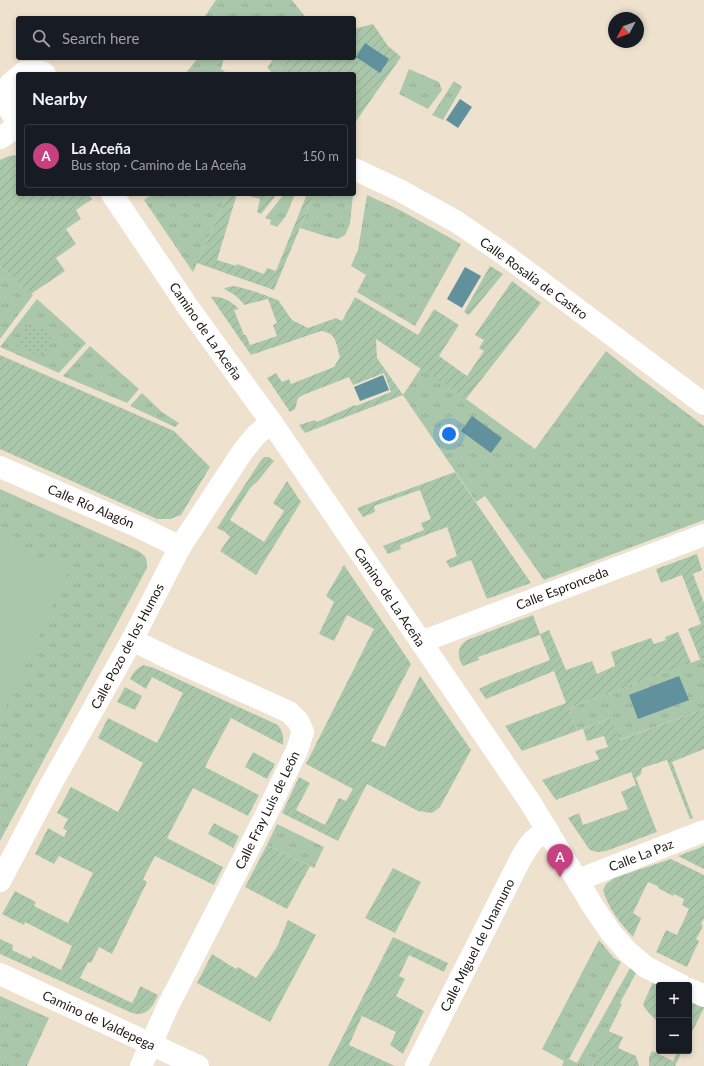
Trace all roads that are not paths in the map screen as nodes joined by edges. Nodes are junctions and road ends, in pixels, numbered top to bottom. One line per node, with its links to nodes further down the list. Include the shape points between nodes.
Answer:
1 (24, 72): 2 (street)
2 (42, 72)
3 (13, 78): 4 (street, via 7,94)
4 (8, 112)
5 (16, 127): 6 (street)
6 (0, 138)
7 (356, 170): 9 (street, Calle Rosalía de Castro, via 457,222 505,254)
8 (113, 196): 10 (street, Camino de La Aceña, via 188,307)
9 (704, 404)
10 (272, 423): 13 (street, Calle Pozo de los Humos, via 257,434 243,451); 15 (street, Camino de La Aceña)
11 (0, 467): 13 (street, Calle Río Alagón)
12 (704, 535): 15 (street, Calle Espronceda)
13 (180, 547): 14 (street, Calle Pozo de los Humos)
14 (132, 640): 19 (street, Calle Pozo de los Humos, via 52,781); 24 (street, Calle Fray Luis de León, via 289,712 298,721 303,732 297,750)
15 (421, 642): 16 (street, Camino de La Aceña)
16 (548, 831): 18 (street, Camino de La Aceña); 27 (street, Calle Miguel de Unamuno, via 538,835 529,844 520,860)
17 (704, 831): 18 (street, Calle La Paz)
18 (578, 880): 21 (street, Camino de La Aceña, via 612,934 628,952 646,967)
19 (0, 881)
20 (0, 974): 24 (street, Camino de Valdepega)
21 (675, 982)
22 (692, 990): 23 (street)
23 (704, 996)
24 (151, 1044): 25 (street, Calle Fray Luis de León); 26 (street, Camino de Valdepega)
25 (141, 1066)
26 (198, 1066)
27 (416, 1066)

